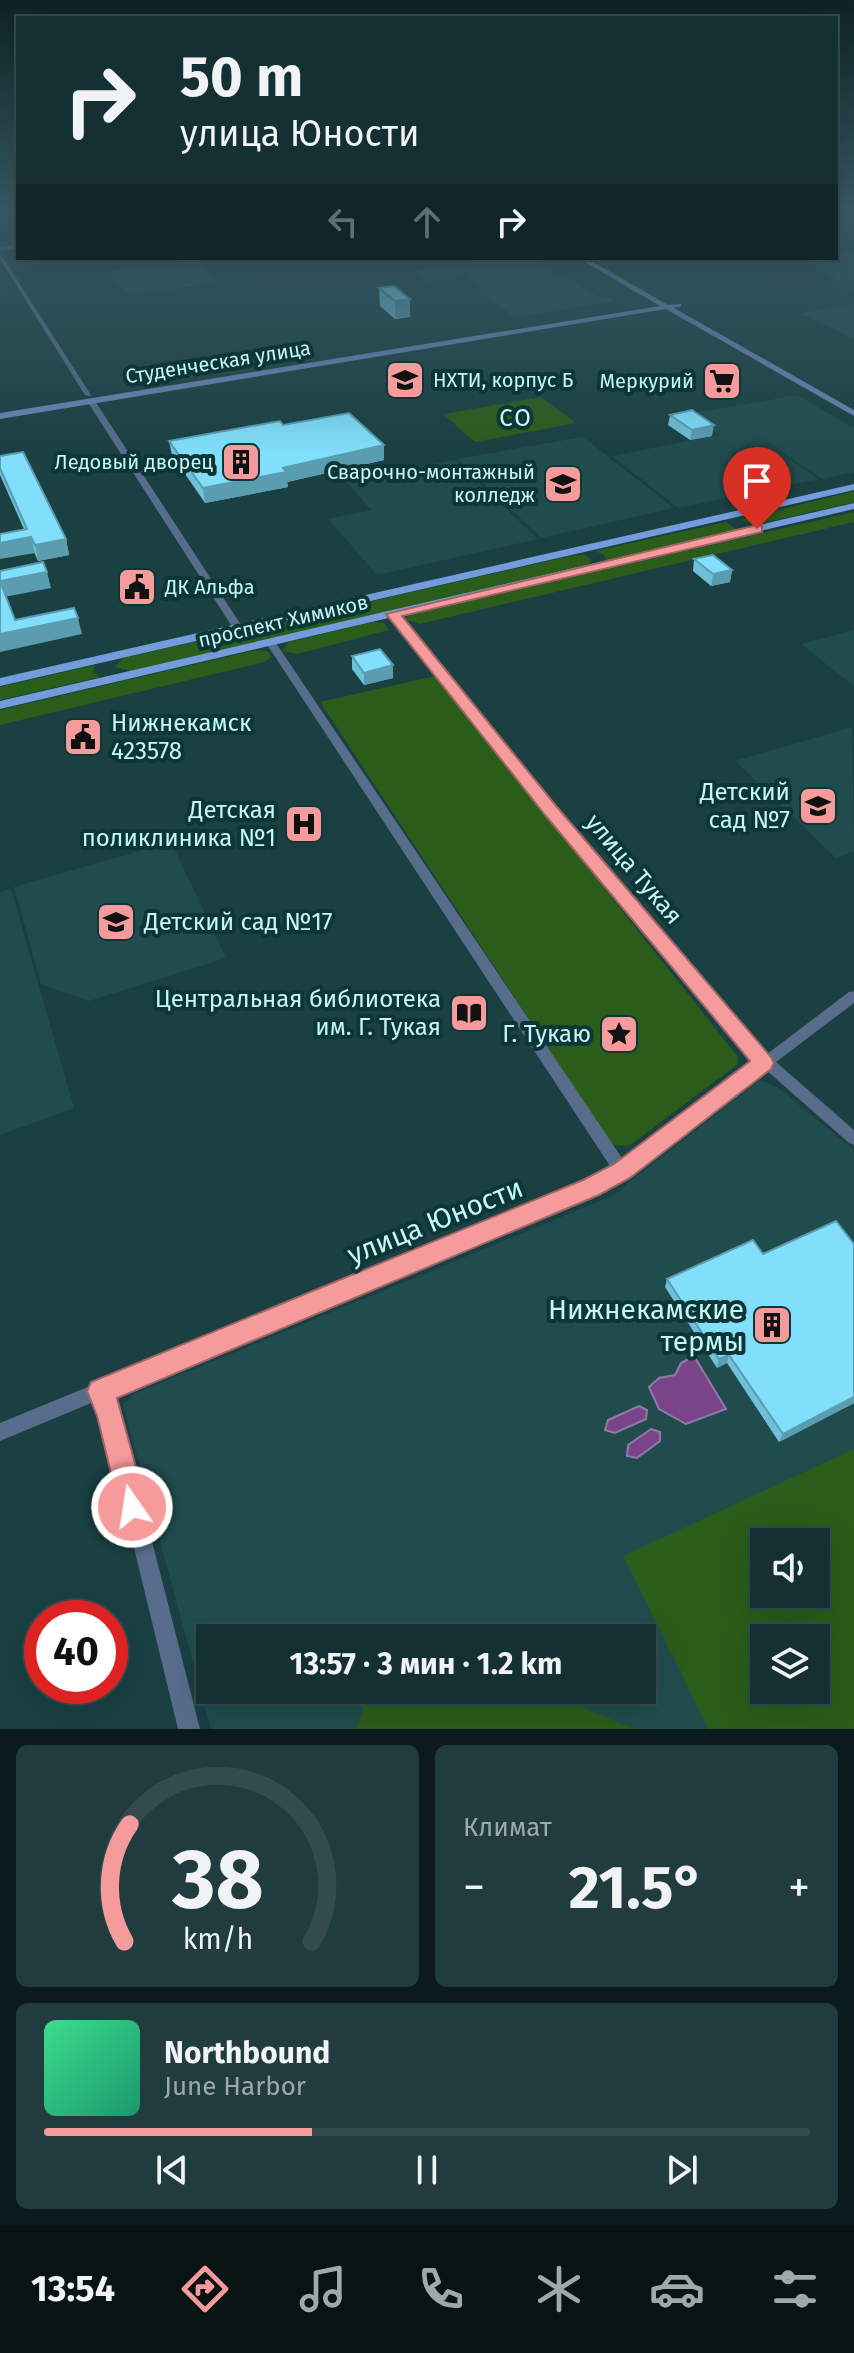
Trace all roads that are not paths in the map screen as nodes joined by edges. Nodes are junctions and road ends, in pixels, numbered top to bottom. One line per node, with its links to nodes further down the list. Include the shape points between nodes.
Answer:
1 (24, 292): 5 (street)
2 (647, 292): 4 (main road)
3 (651, 292): 4 (main road)
4 (671, 304): 5 (main road, Студенческая улица); 6 (main road); 8 (main road)
5 (90, 398): 7 (main road, Студенческая улица); 16 (street)
6 (854, 404)
7 (0, 413)
8 (854, 413)
9 (854, 487): 11 (main road, проспект Химиков)
10 (854, 506): 12 (main road, проспект Химиков)
11 (736, 514): 12 (main road, via 731,518 734,524); 13 (main road, проспект Химиков)
12 (757, 529): 14 (main road, проспект Химиков)
13 (570, 552): 14 (main road, via 595,557 597,563); 16 (main road, проспект Химиков)
14 (588, 568): 15 (main road, проспект Химиков)
15 (393, 614): 17 (main road, проспект Химиков); 23 (street, улица Тукая)
16 (238, 628): 18 (main road, проспект Химиков)
17 (271, 643): 19 (main road, проспект Химиков); 25 (street)
18 (117, 656): 19 (main road, via 105,662 103,670 112,676); 20 (main road, проспект Химиков)
19 (127, 675): 21 (main road, проспект Химиков)
20 (0, 682)
21 (0, 705)
22 (854, 996): 23 (street, улица Юности)
23 (764, 1063): 24 (street, улица Тукая); 25 (street, улица Юности)
24 (854, 1139)
25 (622, 1171): 26 (street, улица Юности)
26 (101, 1391): 27 (street, улица Юности); 28 (street)
27 (0, 1432)
28 (189, 1729)

